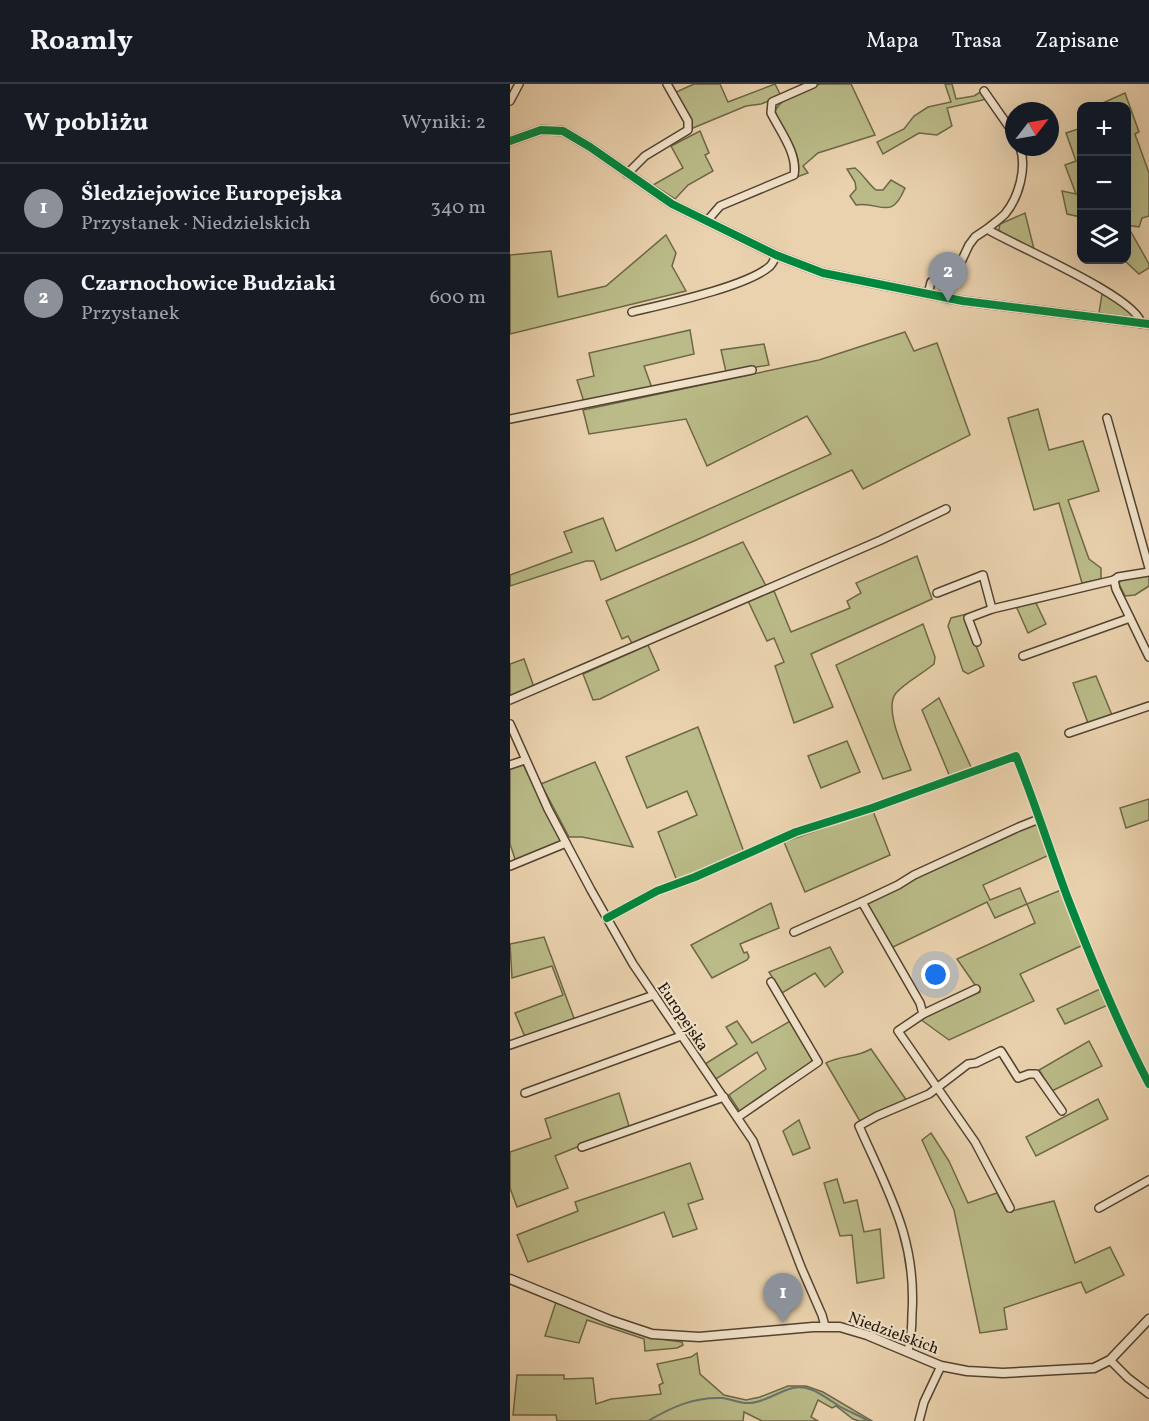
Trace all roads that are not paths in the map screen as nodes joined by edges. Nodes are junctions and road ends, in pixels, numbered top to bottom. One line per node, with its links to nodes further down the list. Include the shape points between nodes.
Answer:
1 (519, 84): 5 (street)
2 (667, 84): 9 (street, via 688,121 687,130 645,156)
3 (813, 84): 10 (street, via 772,102 770,107 793,157 794,175 720,206)
4 (984, 91): 6 (street)
5 (510, 102)
6 (1005, 121)
7 (510, 141): 9 (street, via 542,130 563,131)
8 (1022, 156): 11 (street, via 1024,168 1012,200)
9 (627, 174): 10 (street, via 672,204)
10 (707, 221): 12 (street)
11 (987, 230): 13 (street, via 975,237 961,262 931,282); 15 (street, via 1121,300)
12 (776, 255): 13 (street, via 843,278); 14 (street, via 767,269 740,282)
13 (928, 294): 15 (street)
14 (632, 312)
15 (1145, 324)
16 (752, 370): 18 (street)
17 (1107, 418): 20 (street)
18 (510, 420)
19 (946, 509): 28 (street)
20 (1149, 570): 21 (street)
21 (1114, 580): 23 (street); 24 (street)
22 (937, 593): 23 (street, via 983,575)
23 (992, 609): 25 (street, via 968,618)
24 (1130, 618): 26 (street); 27 (street)
25 (976, 642)
26 (1023, 656)
27 (1149, 657)
28 (510, 700)
29 (1149, 706): 31 (street)
30 (510, 724): 32 (street, Europejska)
31 (1069, 733)
32 (525, 760): 33 (street); 35 (street, Europejska)
33 (510, 765)
34 (1039, 819): 37 (street); 38 (street, via 1016,756 796,832 657,891); 46 (street, via 1084,941)
35 (566, 843): 36 (street); 38 (street, Europejska)
36 (510, 866)
37 (862, 902): 39 (street); 43 (street)
38 (607, 918): 42 (street, Europejska)
39 (794, 932)
40 (771, 982): 51 (street, via 818,1062)
41 (976, 989): 43 (street)
42 (654, 995): 44 (street, Europejska); 45 (street)
43 (923, 1014): 47 (street, via 898,1031)
44 (681, 1036): 48 (street); 49 (street, Europejska)
45 (510, 1045)
46 (1149, 1084)
47 (938, 1087): 50 (street, via 968,1064 1001,1052 1018,1078 1036,1074); 54 (street, via 975,1142); 59 (street, via 860,1126 888,1187 908,1246 913,1304)
48 (525, 1093)
49 (724, 1097): 51 (street, Europejska); 52 (street)
50 (1062, 1111)
51 (738, 1117): 58 (street, Europejska, via 757,1150)
52 (582, 1147)
53 (1149, 1180): 55 (street)
54 (1010, 1208)
55 (1099, 1208)
56 (510, 1280): 58 (street, Niedzielskich, via 652,1334 699,1337)
57 (1149, 1319): 60 (street, Niedzielskich)
58 (825, 1326): 59 (street, Niedzielskich, via 855,1330)
59 (908, 1351): 61 (street, Niedzielskich)
60 (1110, 1360): 61 (street, Niedzielskich, via 1094,1368 1001,1373); 62 (street)
61 (941, 1366): 63 (street)
62 (1149, 1394)
63 (919, 1421)

